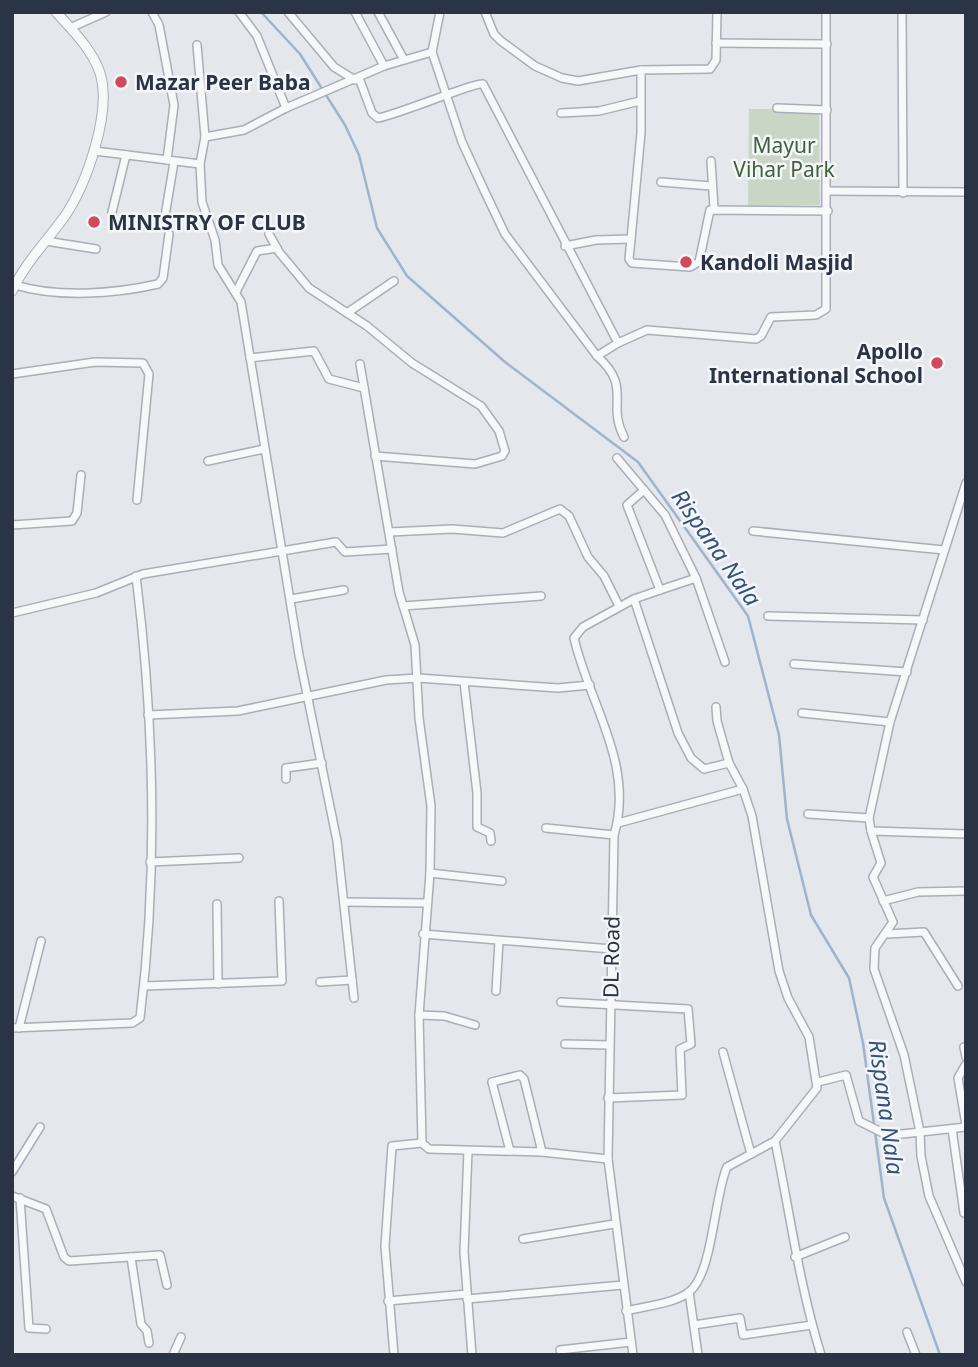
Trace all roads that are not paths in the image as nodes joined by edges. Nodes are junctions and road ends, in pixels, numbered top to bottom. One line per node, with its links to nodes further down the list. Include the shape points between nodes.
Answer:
1 (55, 12): 13 (street)
2 (106, 12): 13 (street)
3 (152, 12): 31 (street, via 159,24 174,105)
4 (240, 12): 24 (street, via 257,36)
5 (288, 12): 21 (street, via 334,67)
6 (355, 12): 19 (street)
7 (378, 12): 18 (street)
8 (440, 12): 17 (street)
9 (485, 12): 20 (street, via 500,41 544,72 578,80)
10 (717, 12): 14 (street)
11 (826, 12): 15 (street)
12 (902, 12): 38 (street)
13 (70, 28): 29 (street, via 91,53 102,84)
14 (716, 43): 15 (street); 20 (street, via 716,60 710,69)
15 (827, 44): 26 (street)
16 (197, 45): 28 (street)
17 (432, 52): 18 (street); 22 (street)
18 (403, 58): 19 (street)
19 (384, 66): 21 (street)
20 (641, 70): 23 (street)
21 (355, 80): 22 (street, via 378,118); 24 (street)
22 (446, 97): 47 (street, via 483,84); 55 (street, via 505,234)
23 (640, 101): 27 (street, via 599,111); 45 (street)
24 (286, 108): 28 (street, via 244,130)
25 (777, 108): 26 (street)
26 (827, 110): 36 (street)
27 (561, 113)
28 (205, 137): 33 (street)
29 (95, 150): 30 (street); 46 (street, via 66,214)
30 (126, 155): 31 (street); 41 (street)
31 (171, 161): 33 (street); 42 (street)
32 (711, 162): 35 (street)
33 (200, 164): 52 (street, via 200,193 215,240 216,261)
34 (661, 182): 35 (street)
35 (711, 186): 39 (street)
36 (827, 191): 38 (street); 40 (street)
37 (966, 192): 38 (street)
38 (903, 193)
39 (714, 208): 40 (street); 45 (street, via 707,214 701,257 695,266 632,263)
40 (828, 211): 54 (street, via 828,303 823,313 771,317 756,339 648,330)
41 (112, 212)
42 (165, 216)
43 (169, 234): 51 (street, via 163,278 158,284 70,292)
44 (269, 234): 49 (street)
45 (631, 239): 47 (street)
46 (46, 241): 48 (street); 51 (street)
47 (565, 246): 54 (street)
48 (96, 248)
49 (277, 248): 52 (street, via 257,251); 53 (street, via 309,288)
50 (394, 281): 53 (street)
51 (14, 288)
52 (236, 292): 56 (street)
53 (347, 313): 62 (street, via 412,363 481,406 499,431 505,452 475,464)
54 (618, 343): 55 (street)
55 (597, 356): 60 (street, via 617,382 617,415)
56 (250, 358): 59 (street, via 314,351 329,379); 61 (street)
57 (360, 364): 59 (street)
58 (12, 374): 68 (street, via 95,362 143,363 149,374)
59 (364, 388): 62 (street)
60 (624, 437)
61 (264, 449): 64 (street); 73 (street)
62 (374, 456): 71 (street)
63 (617, 458): 67 (street)
64 (208, 461)
65 (81, 475): 69 (street, via 72,522)
66 (966, 483): 74 (street)
67 (645, 489): 76 (street, via 665,515); 78 (street, via 627,505)
68 (137, 500)
69 (12, 525)
70 (753, 531): 74 (street)
71 (390, 532): 72 (street); 83 (street, via 452,529 503,533 560,509 569,516)
72 (392, 549): 73 (street, via 345,552 336,542); 82 (street)
73 (283, 550): 75 (street); 80 (street)
74 (944, 550): 86 (street)
75 (136, 576): 84 (street, via 96,593); 96 (street)
76 (696, 578): 78 (street, DL Road); 87 (street)
77 (344, 590): 80 (street)
78 (660, 590): 81 (street, DL Road)
79 (541, 596): 82 (street)
80 (291, 599): 93 (street)
81 (635, 599): 83 (street, DL Road); 99 (street, via 684,747 704,769)
82 (403, 606): 90 (street, via 415,645)
83 (619, 606): 92 (street, DL Road, via 583,627 574,638)
84 (12, 613)
85 (768, 616): 86 (street)
86 (923, 620): 89 (street)
87 (725, 662)
88 (794, 664): 89 (street)
89 (907, 672): 97 (street)
90 (418, 678): 91 (street); 93 (street); 112 (street, via 431,806)
91 (464, 682): 92 (street, via 558,688); 109 (street, via 477,827 489,832)
92 (590, 685): 104 (street, DL Road, via 620,783)
93 (308, 695): 96 (street, via 239,711); 98 (street)
94 (716, 708): 99 (street)
95 (802, 713): 97 (street)
96 (148, 715): 111 (street)
97 (890, 722): 103 (street)
98 (322, 763): 100 (street, via 286,768); 117 (street)
99 (729, 763): 101 (street)
100 (286, 779)
101 (743, 789): 104 (street); 143 (street, via 783,986 809,1037)
102 (808, 814): 103 (street)
103 (869, 818): 106 (street)
104 (618, 823): 108 (street, DL Road)
105 (546, 828): 108 (street)
106 (871, 831): 107 (street); 116 (street, via 881,863 873,877)
107 (966, 834)
108 (614, 835): 124 (street, DL Road)
109 (491, 841)
110 (239, 858): 111 (street)
111 (150, 862): 128 (street)
112 (430, 873): 113 (street); 118 (street)
113 (502, 881)
114 (966, 891): 116 (street, via 918,892)
115 (279, 901): 127 (street, via 282,981)
116 (883, 901): 120 (street, via 892,918)
117 (344, 902): 118 (street); 125 (street)
118 (426, 903): 121 (street)
119 (217, 904): 127 (street)
120 (887, 933): 129 (street, via 924,932); 148 (street, via 875,948 874,969 904,1055)
121 (423, 934): 123 (street); 134 (street)
122 (41, 941): 136 (street)
123 (499, 941): 124 (street); 130 (street)
124 (612, 949): 133 (street, DL Road)
125 (352, 980): 126 (street); 131 (street)
126 (320, 982)
127 (218, 984): 128 (street)
128 (144, 986): 136 (street, via 135,1023)
129 (958, 986)
130 (496, 991)
131 (354, 998)
132 (561, 1002): 133 (street)
133 (610, 1006): 138 (street, DL Road); 144 (street, via 687,1007 691,1044 680,1049 681,1096)
134 (419, 1015): 135 (street); 150 (street)
135 (475, 1024)
136 (15, 1028)
137 (565, 1044): 138 (street)
138 (609, 1045): 144 (street, DL Road)
139 (964, 1047): 141 (street)
140 (723, 1052): 154 (street)
141 (966, 1057)
142 (966, 1064): 145 (street, via 958,1078)
143 (818, 1082): 148 (street, via 846,1075 859,1121 883,1133); 149 (street, via 812,1097)
144 (608, 1098): 155 (street, DL Road)
145 (966, 1126): 147 (street)
146 (40, 1127): 156 (street)
147 (953, 1129): 148 (street); 158 (street)
148 (920, 1132): 164 (street, via 932,1206)
149 (775, 1141): 154 (street); 163 (street)
150 (422, 1143): 152 (street, via 429,1149); 169 (street, via 392,1146 385,1246)
151 (510, 1150): 152 (street); 153 (street); 153 (street, via 492,1082 520,1075)
152 (468, 1151): 168 (street)
153 (542, 1152): 155 (street)
154 (751, 1154): 167 (street, via 727,1167 704,1263)
155 (608, 1159): 159 (street, DL Road)
156 (12, 1172)
157 (16, 1197): 162 (street, via 46,1209 69,1261); 173 (street, via 29,1328)
158 (964, 1213)
159 (614, 1224): 161 (street); 166 (street, DL Road)
160 (845, 1237): 163 (street)
161 (523, 1239)
162 (131, 1257): 165 (street, via 160,1255); 177 (street, via 141,1324)
163 (795, 1257): 172 (street)
164 (966, 1282)
165 (167, 1285)
166 (623, 1285): 168 (street); 170 (street, DL Road)
167 (689, 1292): 170 (street); 171 (street)
168 (467, 1297): 169 (street); 181 (street)
169 (388, 1301): 180 (street)
170 (626, 1311): 176 (street, DL Road)
171 (694, 1325): 172 (street, via 740,1318 743,1335); 183 (street)
172 (812, 1325): 184 (street)
173 (46, 1329)
174 (907, 1332): 185 (street)
175 (181, 1337): 179 (street)
176 (631, 1342): 178 (street); 182 (street, DL Road)
177 (149, 1343)
178 (560, 1350)
179 (173, 1355)
180 (394, 1355)
181 (472, 1355)
182 (633, 1355)
183 (698, 1355)
184 (821, 1355)
185 (916, 1355)

